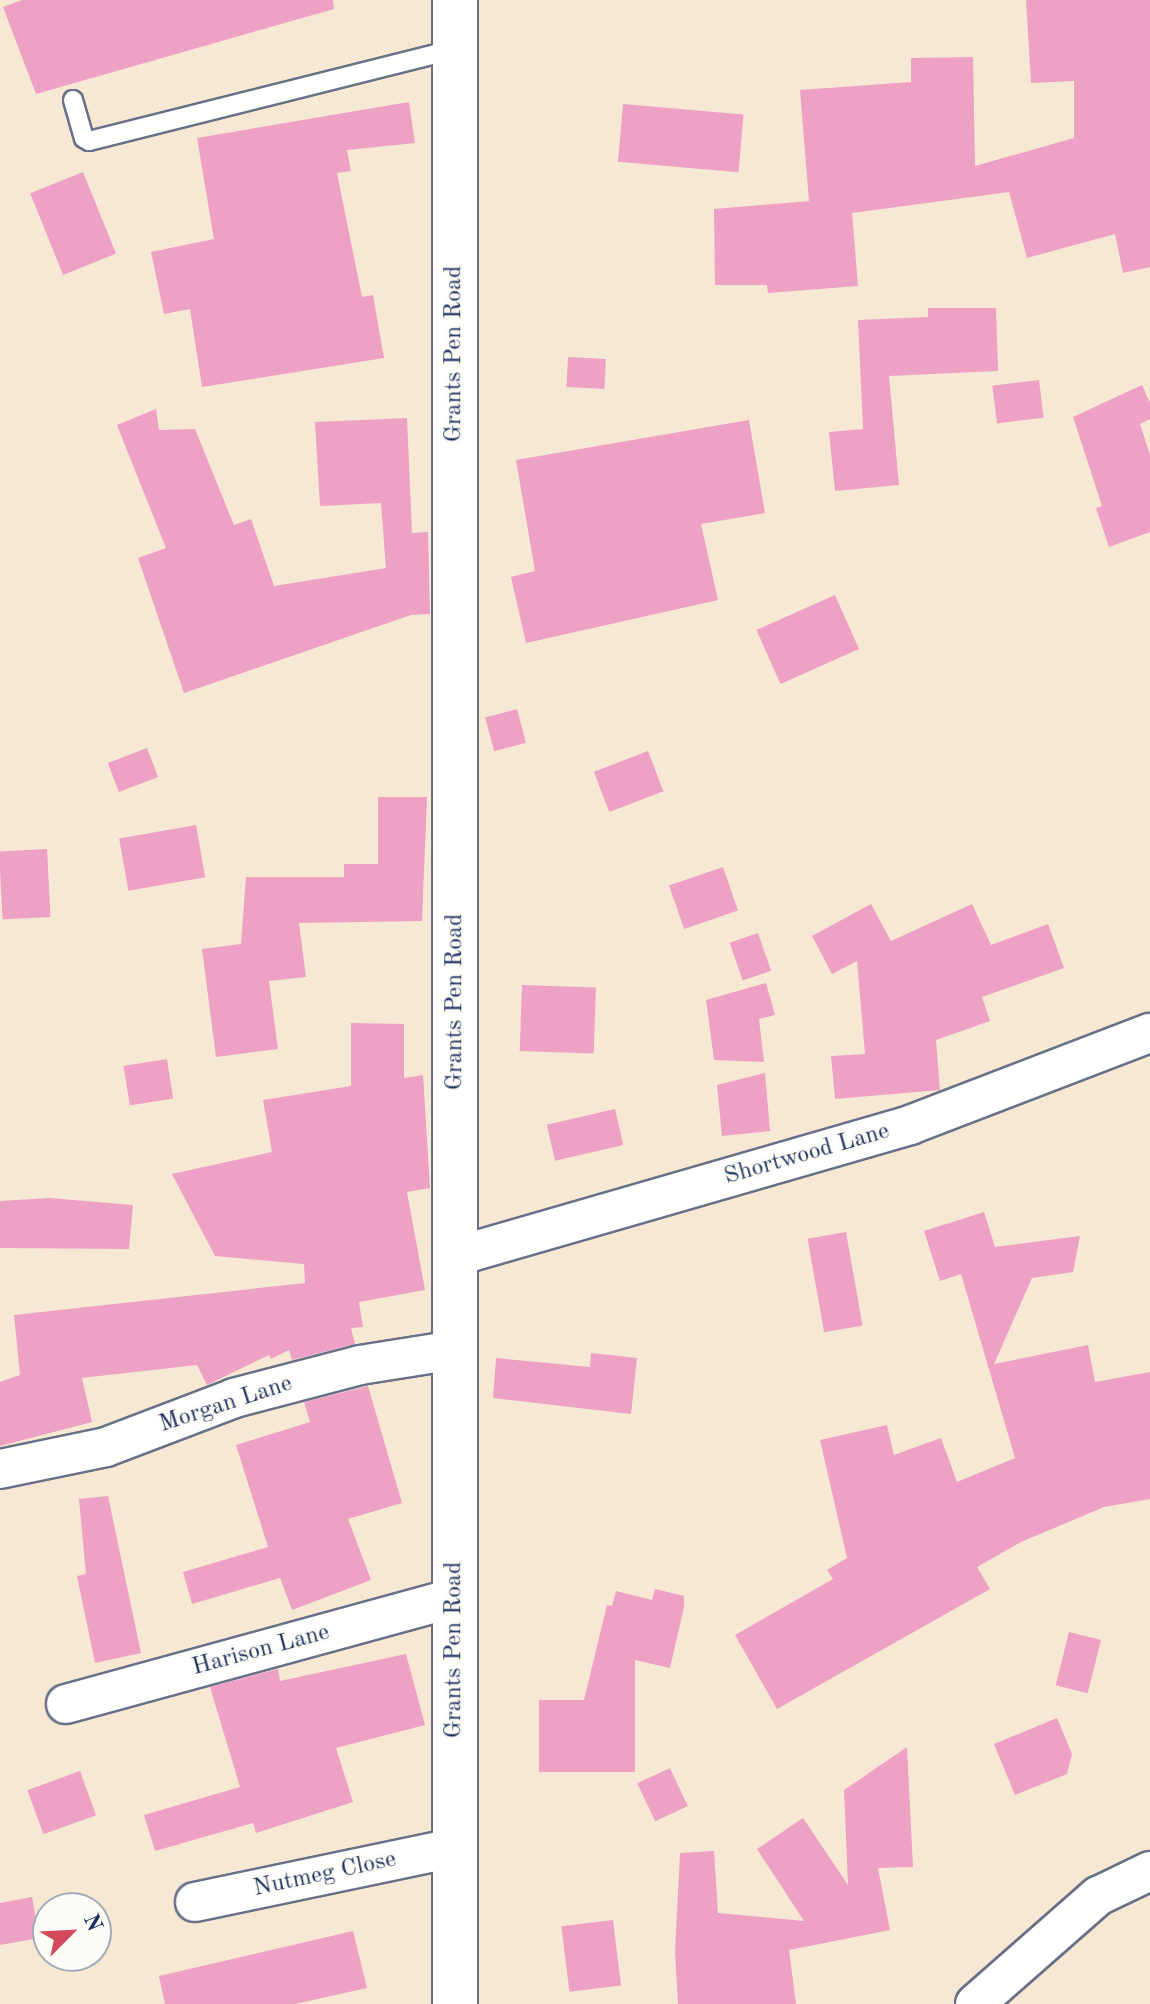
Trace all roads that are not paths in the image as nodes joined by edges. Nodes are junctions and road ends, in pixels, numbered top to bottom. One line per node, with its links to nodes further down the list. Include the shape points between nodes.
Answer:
1 (455, 0): 2 (main road, Grants Pen Road)
2 (454, 49): 3 (lane, via 89,141); 5 (main road, Grants Pen Road)
3 (73, 100)
4 (1150, 1033): 5 (street, Shortwood Lane, via 910,1125)
5 (457, 1256): 6 (main road, Grants Pen Road)
6 (455, 1350): 7 (street, Morgan Lane, via 346,1369 234,1398 106,1447); 8 (main road, Grants Pen Road)
7 (0, 1469)
8 (456, 1597): 9 (street, Harison Lane); 10 (main road, Grants Pen Road)
9 (66, 1704)
10 (454, 1848): 12 (street, Nutmeg Close); 13 (main road, Grants Pen Road)
11 (1150, 1871): 14 (street, via 1098,1896)
12 (195, 1902)
13 (455, 2004)
14 (975, 2004)

